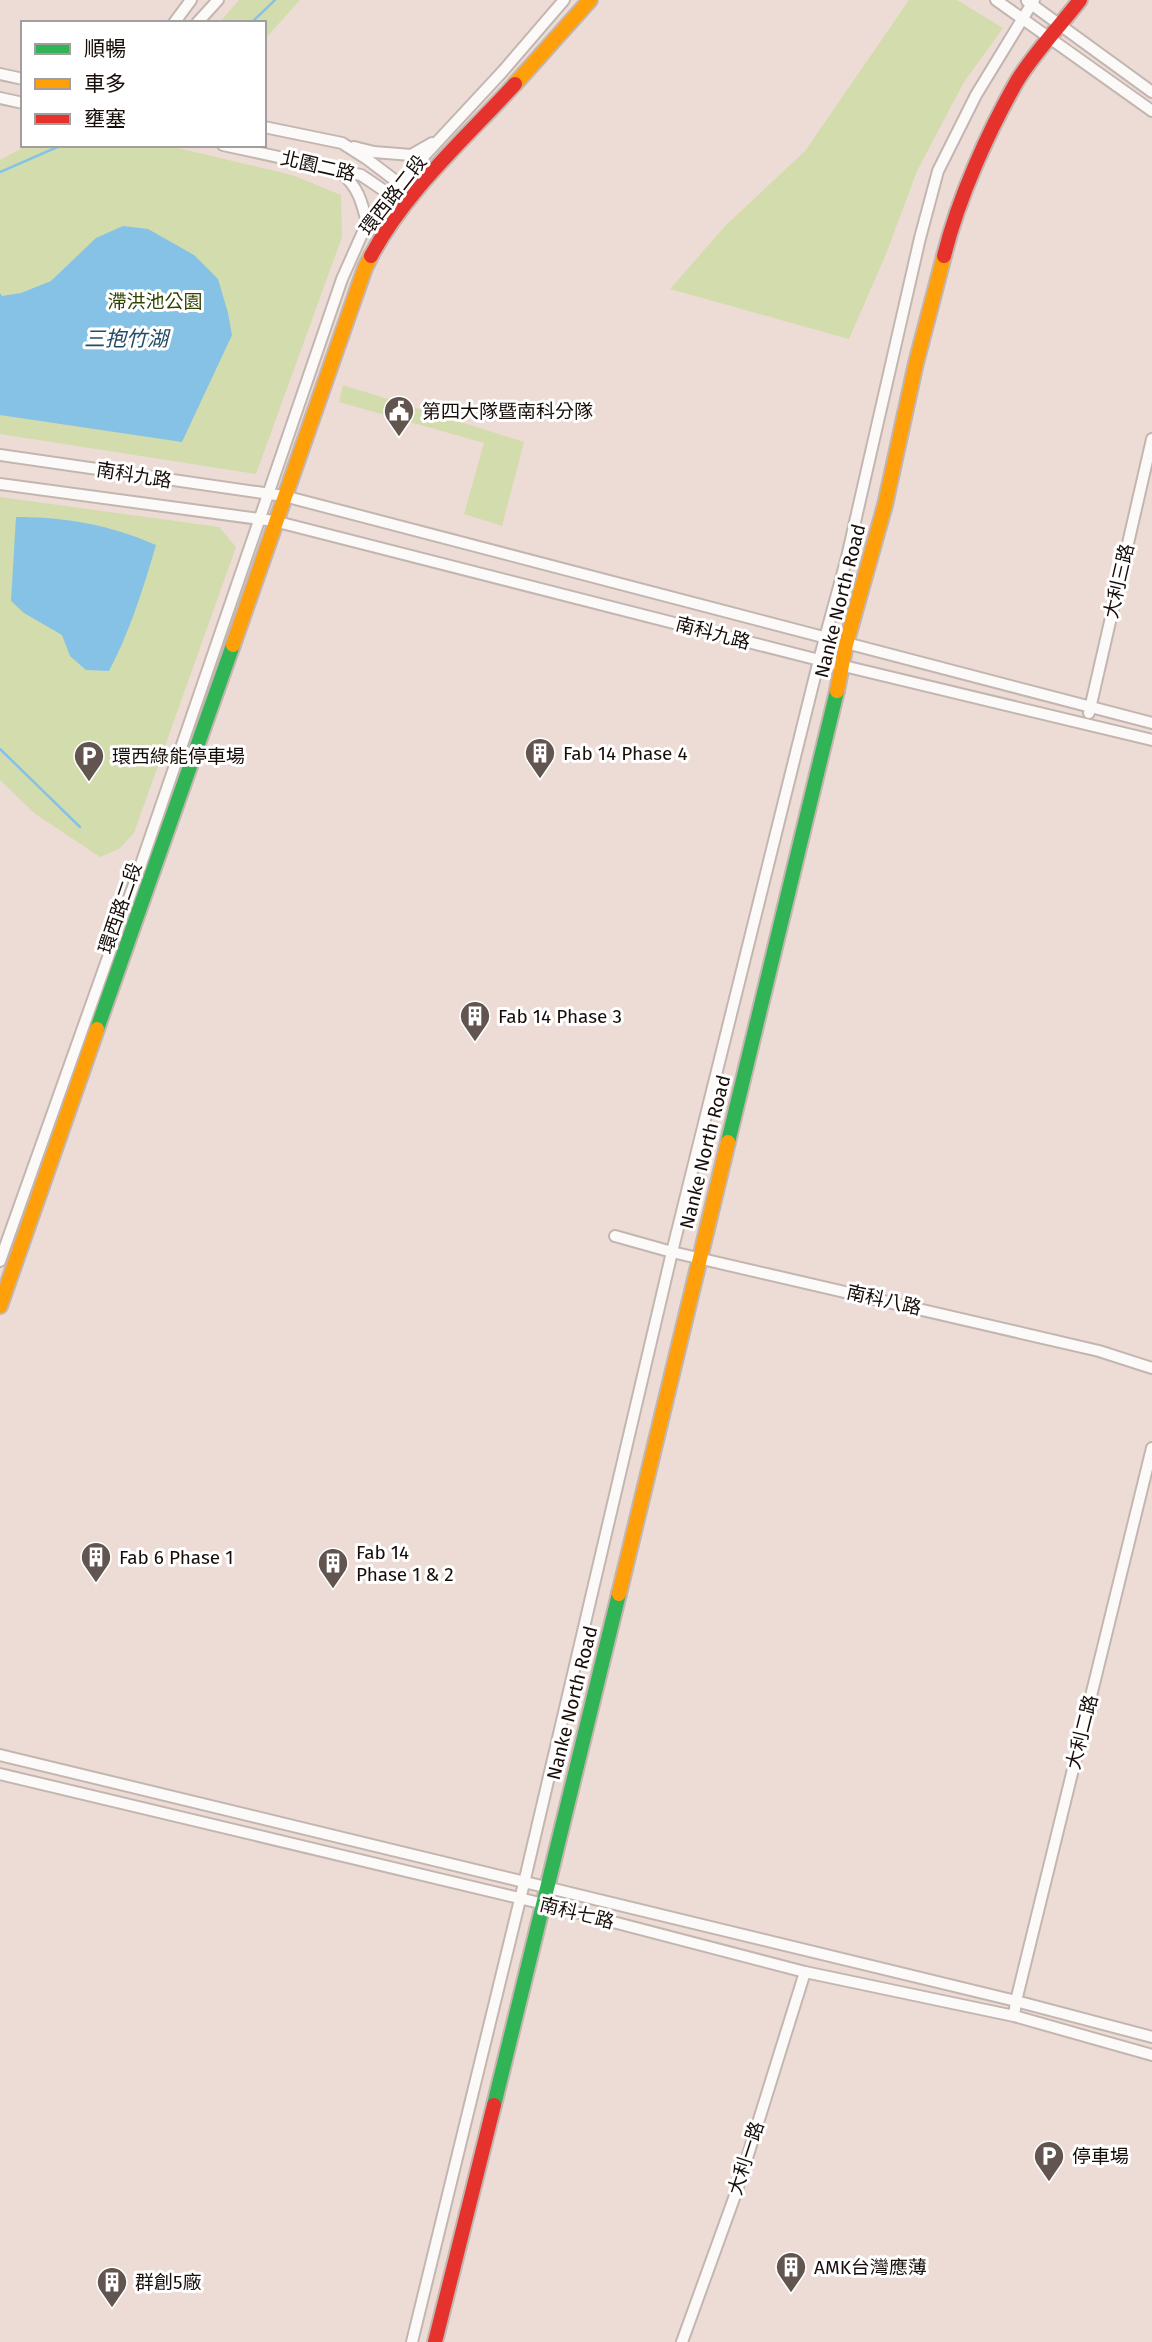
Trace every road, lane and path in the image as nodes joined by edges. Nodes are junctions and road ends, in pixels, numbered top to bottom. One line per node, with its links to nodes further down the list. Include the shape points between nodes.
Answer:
1 (218, 0): 11 (street)
2 (564, 0): 22 (street, 環西路二段)
3 (590, 0): 28 (street, 環西路二段)
4 (996, 0): 8 (street)
5 (1080, 0): 12 (street, Nanke North Road)
6 (1030, 1): 8 (street, Nanke North Road); 12 (street)
7 (187, 4): 9 (street); 10 (street)
8 (1021, 18): 13 (street); 37 (street, Nanke North Road, via 937,171)
9 (170, 21)
10 (175, 21)
11 (199, 21)
12 (1061, 26): 13 (street, Nanke North Road); 17 (street)
13 (1051, 38): 20 (street); 38 (street, Nanke North Road, via 1018,80 950,231 885,505)
14 (21, 72): 15 (street)
15 (0, 73): 16 (street)
16 (21, 78)
17 (1152, 92)
18 (0, 99): 19 (street)
19 (21, 103)
20 (1152, 111)
21 (266, 127): 23 (street, 北園二路)
22 (441, 138): 23 (street, via 411,155); 26 (street, 環西路二段)
23 (342, 143): 26 (street, 北園二路)
24 (232, 147): 25 (street, 北園二路)
25 (335, 169): 27 (street, 北園二路, via 361,175); 29 (street, via 357,191)
26 (399, 183): 27 (street, 環西路二段); 28 (street, 北園二路)
27 (391, 194): 28 (street, 北園二路); 29 (street, 環西路二段)
28 (409, 199): 34 (street, 環西路二段, via 378,239 365,268)
29 (367, 223): 33 (street, 環西路二段, via 342,279)
30 (1152, 439): 41 (street, 大利三路)
31 (0, 455): 33 (street, 南科九路)
32 (0, 484): 35 (street, 南科九路)
33 (267, 495): 34 (street, 南科九路); 35 (street, 環西路二段)
34 (284, 496): 36 (street, 環西路二段); 37 (street, 南科九路)
35 (258, 519): 36 (street, 南科九路); 48 (street, 環西路二段)
36 (274, 521): 39 (street, 南科九路); 49 (street, 環西路二段)
37 (825, 638): 38 (street, 南科九路); 39 (street, Nanke North Road)
38 (846, 644): 40 (street, Nanke North Road); 41 (street, 南科九路)
39 (819, 660): 40 (street, 南科九路); 46 (street, Nanke North Road)
40 (843, 665): 43 (street, 南科九路); 47 (street, Nanke North Road)
41 (1090, 708): 42 (street, 南科九路); 43 (street, 大利三路)
42 (1152, 723)
43 (1086, 724): 44 (street, 南科九路)
44 (1152, 740)
45 (615, 1236): 46 (street, 南科八路)
46 (672, 1252): 47 (street, 南科八路); 54 (street, Nanke North Road)
47 (700, 1256): 50 (street, 南科八路); 55 (street, Nanke North Road)
48 (0, 1261)
49 (0, 1306)
50 (1152, 1368)
51 (1152, 1448): 59 (street, 大利二路)
52 (0, 1755): 54 (street, 南科七路)
53 (0, 1774): 56 (street, 南科七路)
54 (524, 1883): 55 (street, 南科七路); 56 (street, Nanke North Road)
55 (547, 1889): 57 (street, Nanke North Road); 59 (street, 南科七路)
56 (520, 1899): 57 (street, 南科七路); 63 (street, Nanke North Road)
57 (544, 1904): 58 (street, 南科七路); 64 (street, Nanke North Road)
58 (805, 1972): 60 (street, 南科七路); 65 (street, 大利一路, via 737,2190)
59 (1016, 2001): 60 (street, 大利二路); 61 (street, 南科七路)
60 (1014, 2016): 62 (street, 南科七路)
61 (1152, 2037)
62 (1152, 2055)
63 (412, 2342)
64 (435, 2342)
65 (682, 2342)

